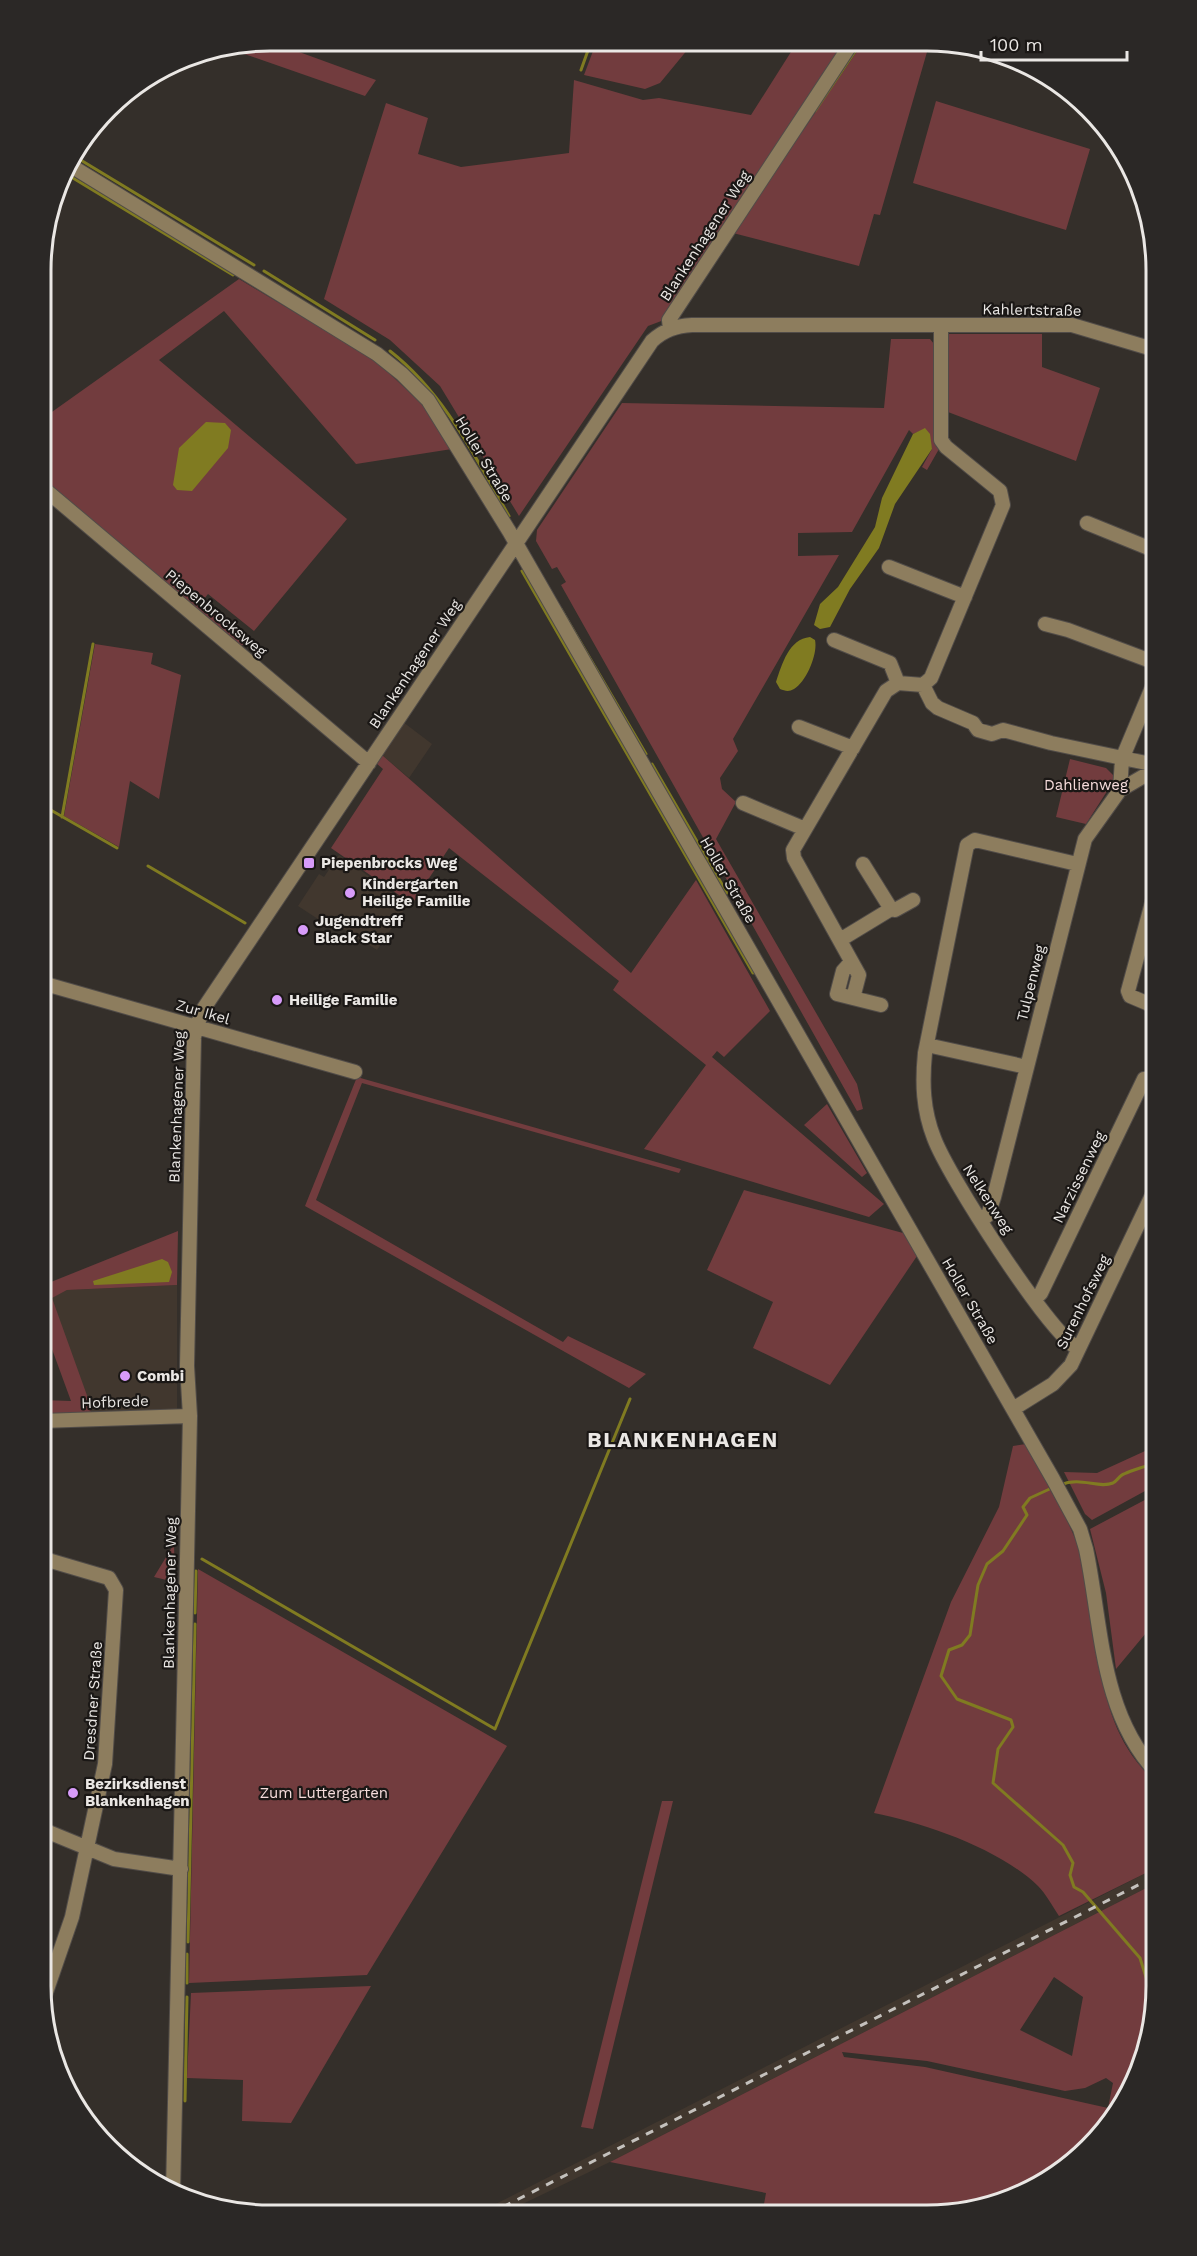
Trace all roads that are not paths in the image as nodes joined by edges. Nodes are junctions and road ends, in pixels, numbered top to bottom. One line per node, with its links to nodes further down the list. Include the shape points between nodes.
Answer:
1 (846, 51): 4 (street, Blankenhagener Weg, via 669,320)
2 (76, 169): 8 (street, Holler Straße, via 377,354 402,374 428,400)
3 (940, 326): 4 (street, Kahlertstraße, via 916,331 886,326 692,325); 5 (street, Kahlertstraße, via 1083,326); 11 (street, via 941,440 1003,496 1003,505)
4 (670, 329): 8 (street, Blankenhagener Weg, via 652,341)
5 (1146, 347)
6 (51, 495): 21 (street, Piepenbrocksweg)
7 (1087, 523): 9 (street)
8 (516, 543): 21 (street, Blankenhagener Weg); 45 (street, Holler Straße)
9 (1146, 547)
10 (889, 567): 11 (street)
11 (965, 597): 16 (street, via 931,678)
12 (1045, 624): 14 (street)
13 (834, 640): 15 (street, via 890,663)
14 (1146, 659)
15 (898, 683): 16 (street); 19 (street, via 886,691)
16 (923, 685): 20 (street, via 938,708 973,723 978,730 992,734 1003,729)
17 (1146, 702): 20 (street)
18 (799, 727): 19 (street)
19 (853, 748): 26 (street)
20 (1122, 759): 22 (street); 24 (street)
21 (369, 763): 36 (street, Blankenhagener Weg, via 202,1011)
22 (1146, 763)
23 (1146, 776): 24 (street)
24 (1120, 790): 28 (street, Tulpenweg, via 1090,829)
25 (743, 803): 26 (street)
26 (806, 829): 32 (street, via 793,850 794,858)
27 (863, 864): 30 (street)
28 (1077, 864): 37 (street, Nelkenweg, via 975,840 968,845); 38 (street, Tulpenweg)
29 (913, 900): 30 (street)
30 (891, 909): 32 (street)
31 (1146, 934): 34 (street, via 1128,991 1130,996)
32 (840, 940): 35 (street, via 851,962 843,971 837,994)
33 (51, 986): 36 (street, Zur Ikel)
34 (1146, 1003)
35 (880, 1005)
36 (196, 1027): 39 (street, Zur Ikel); 46 (street, Blankenhagener Weg, via 187,1366)
37 (927, 1045): 38 (street); 42 (street, Nelkenweg, via 922,1081 933,1137)
38 (1027, 1067): 42 (street, Tulpenweg, via 994,1197 988,1215)
39 (355, 1072)
40 (1146, 1079): 43 (street, Narzissenweg)
41 (1146, 1208): 44 (street, Surenhofsweg)
42 (981, 1221): 43 (street, Nelkenweg)
43 (1035, 1299): 44 (street, Nelkenweg)
44 (1078, 1349): 45 (street, Surenhofsweg, via 1061,1377)
45 (1013, 1409): 49 (street, Holler Straße, via 1080,1529 1111,1692 1130,1736)
46 (190, 1416): 47 (street, Hofbrede); 52 (street, Blankenhagener Weg)
47 (51, 1421)
48 (51, 1561): 51 (street, Dresdner Straße, via 109,1578 116,1590 109,1734)
49 (1146, 1758)
50 (51, 1833): 51 (street)
51 (88, 1848): 52 (street, via 114,1859); 53 (street, Dresdner Straße, via 72,1917)
52 (181, 1869): 54 (street, Blankenhagener Weg)
53 (51, 1968)
54 (173, 2182)

